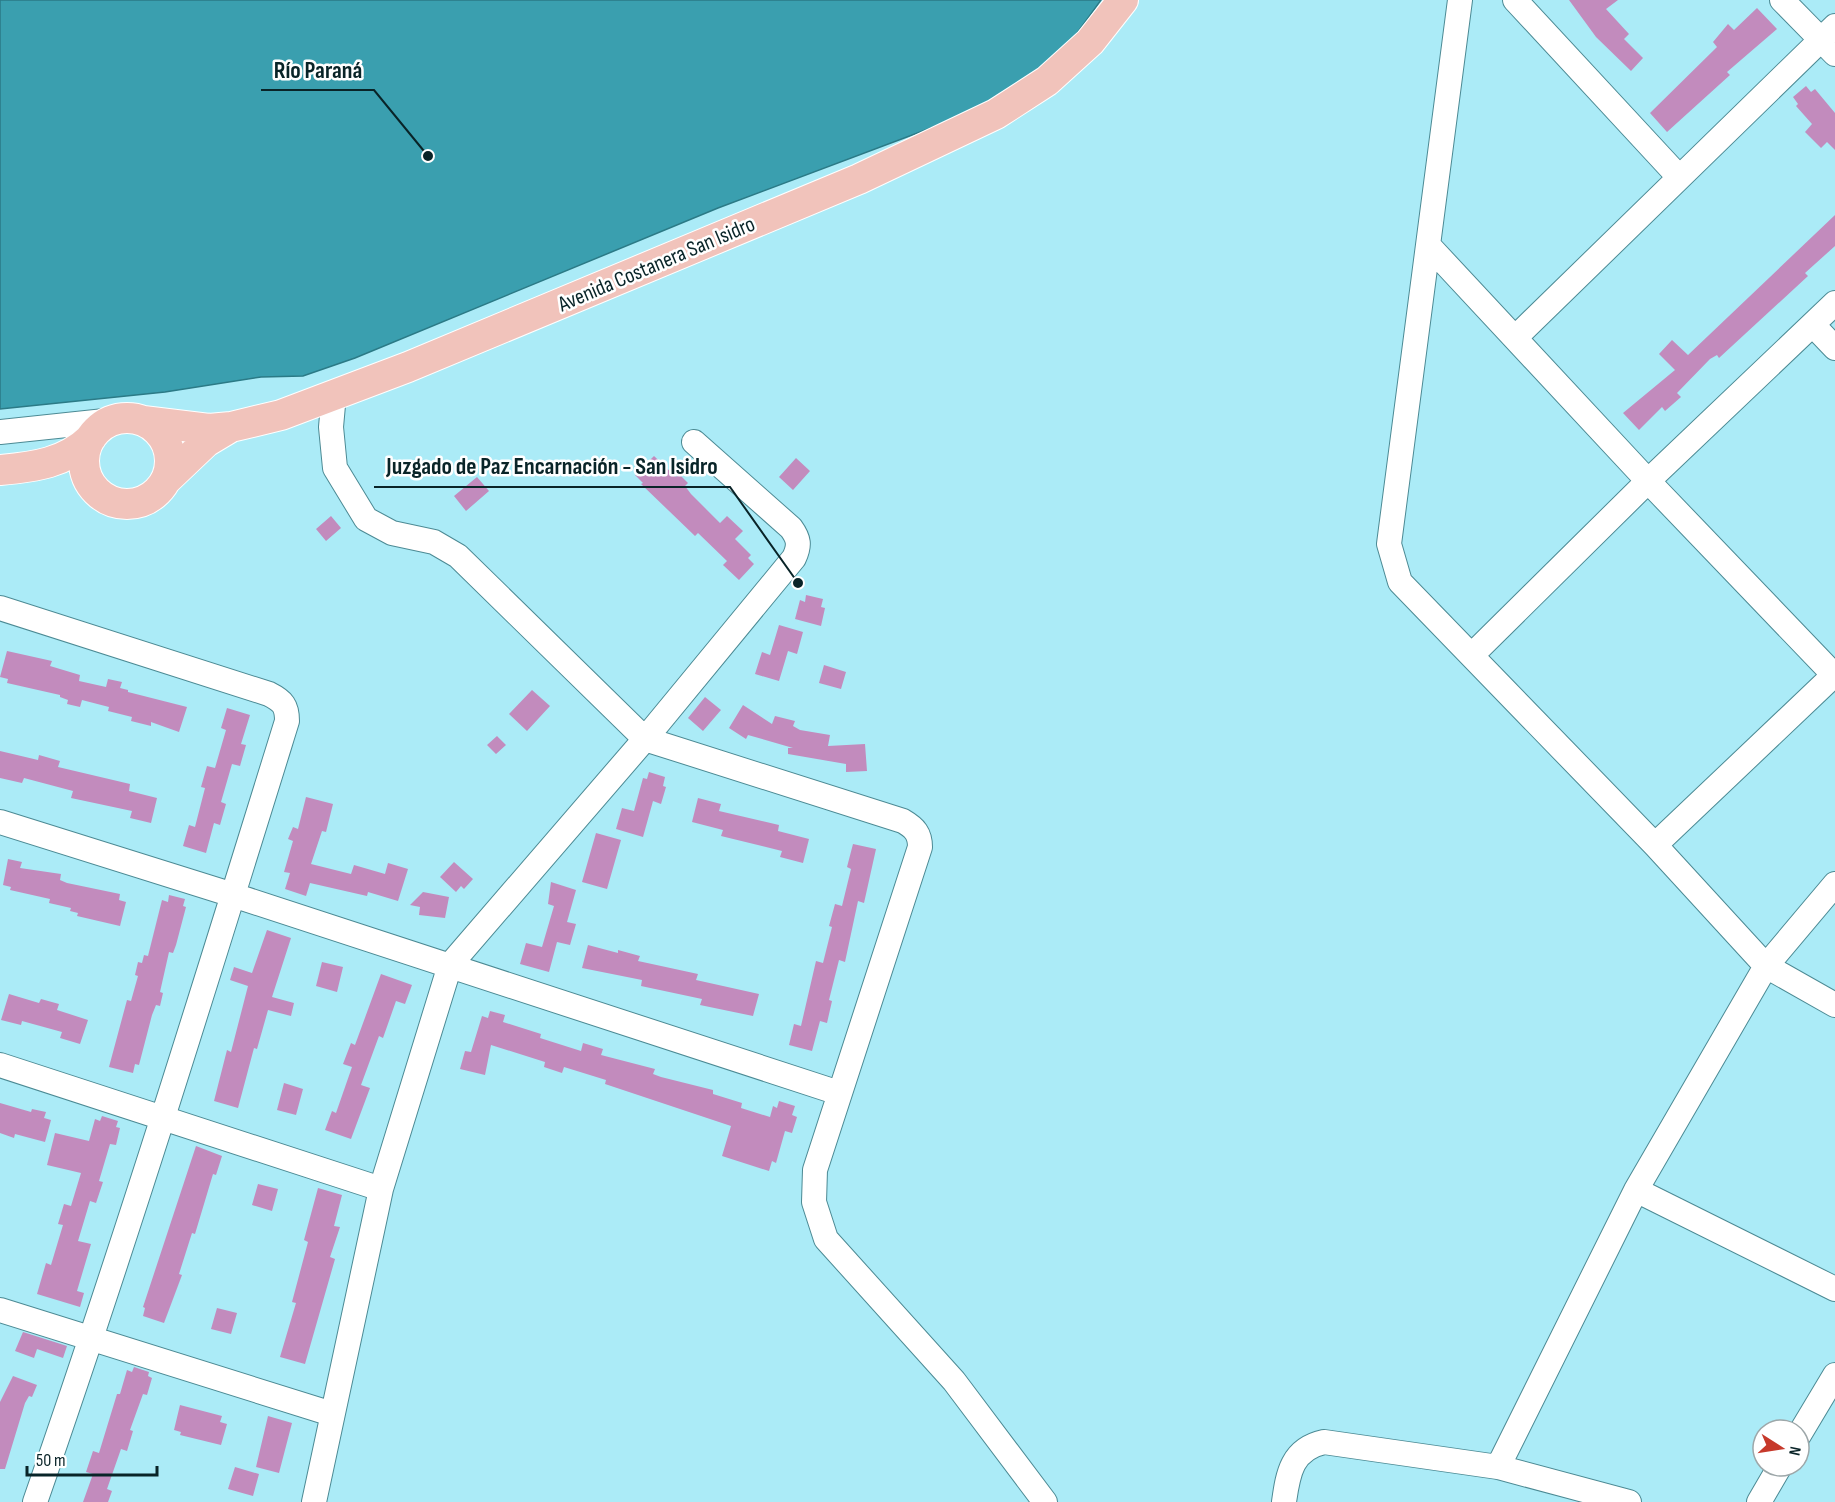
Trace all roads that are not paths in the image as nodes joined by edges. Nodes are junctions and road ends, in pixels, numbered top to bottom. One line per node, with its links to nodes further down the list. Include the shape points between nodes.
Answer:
1 (1460, 0): 7 (street)
2 (1515, 0): 6 (street)
3 (1782, 0): 5 (street)
4 (1121, 2): 12 (main road, Avenida Costanera San Isidro, via 1090,42 1047,81 996,114 848,184)
5 (1830, 40): 6 (street)
6 (1679, 177): 10 (street)
7 (1429, 246): 10 (street); 24 (street, via 1389,544 1400,582)
8 (1835, 303): 9 (street)
9 (1813, 325): 11 (street); 21 (street)
10 (1516, 337): 21 (street)
11 (1835, 348)
12 (334, 394): 14 (main road, Avenida Costanera San Isidro, via 281,415); 26 (street, via 331,427 335,468 366,519 392,533 434,542 458,556)
13 (143, 421): 14 (main road, Avenida Costanera San Isidro, via 209,429); 15 (main road, Avenida Costanera San Isidro, via 129,418); 20 (main road, via 155,428 167,446 170,466)
14 (231, 427): 20 (main road, via 206,442)
15 (103, 429): 16 (street, Avenida Costanera San Isidro); 18 (main road, via 77,452); 22 (main road, via 87,448 85,470)
16 (0, 432)
17 (694, 442): 26 (street, via 791,528 798,538 798,549)
18 (34, 467): 19 (main road); 22 (main road)
19 (0, 470)
20 (166, 480): 22 (main road, via 154,494 138,503 114,502)
21 (1648, 481): 24 (street); 25 (street)
22 (103, 497)
23 (0, 608): 30 (street, via 282,701 287,721)
24 (1472, 656): 28 (street)
25 (1834, 675): 28 (street)
26 (645, 738): 31 (street); 35 (street, via 903,821 914,827 920,837 920,848)
27 (0, 822): 30 (street)
28 (1655, 845): 32 (street)
29 (1835, 884): 32 (street)
30 (233, 895): 31 (street); 36 (street)
31 (450, 965): 35 (street); 37 (street)
32 (1766, 966): 33 (street); 38 (street)
33 (1835, 1005)
34 (0, 1065): 36 (street)
35 (839, 1093): 49 (street, via 815,1170 814,1202 826,1239 954,1381)
36 (162, 1119): 37 (street); 41 (street)
37 (381, 1189): 43 (street)
38 (1636, 1190): 39 (street); 45 (street)
39 (1835, 1290)
40 (0, 1310): 41 (street)
41 (91, 1341): 43 (street); 47 (street)
42 (1835, 1376): 44 (street)
43 (332, 1414): 48 (street)
44 (1809, 1418)
45 (1498, 1467): 50 (street, via 1324,1442 1308,1445 1294,1461); 51 (street)
46 (1773, 1478): 52 (street)
47 (35, 1502)
48 (314, 1502)
49 (1045, 1502)
50 (1284, 1502)
51 (1629, 1502)
52 (1759, 1502)

